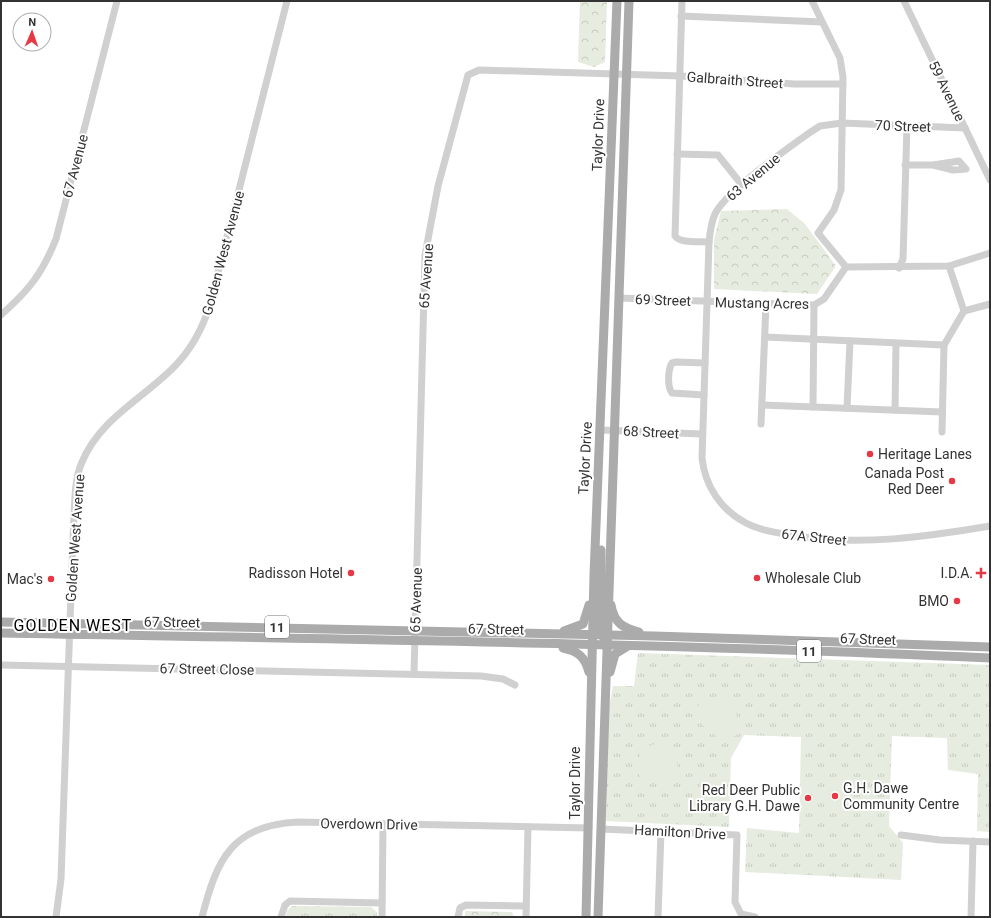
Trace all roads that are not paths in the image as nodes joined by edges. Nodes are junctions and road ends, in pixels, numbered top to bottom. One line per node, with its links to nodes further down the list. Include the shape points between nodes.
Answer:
1 (117, 1): 33 (street, 67 Avenue, via 56,239 38,276 25,293)
2 (287, 1): 56 (street, Golden West Avenue, via 227,242 202,327 188,351 172,370 101,431 88,450 79,471)
3 (617, 1): 10 (main road, Taylor Drive)
4 (629, 1): 11 (main road, Taylor Drive)
5 (682, 1): 8 (street)
6 (812, 1): 9 (street)
7 (904, 1): 16 (street, 59 Avenue)
8 (681, 16): 9 (street); 12 (street)
9 (822, 22): 13 (street, via 840,58)
10 (615, 73): 11 (street, 65 Avenue); 47 (main road, Taylor Drive); 57 (street, 65 Avenue, via 479,70 468,75 438,186 425,255)
11 (626, 74): 12 (street, Galbraith Street); 27 (main road, Taylor Drive)
12 (680, 76): 13 (street, Galbraith Street, via 794,84); 17 (street)
13 (843, 84): 14 (street)
14 (842, 123): 15 (street, 70 Street); 21 (street, 63 Avenue, via 815,129); 25 (street, via 841,190 834,210 818,233)
15 (907, 126): 16 (street, 70 Street); 18 (street)
16 (965, 128): 20 (street, 59 Avenue)
17 (677, 154): 21 (street, via 718,155); 22 (street, via 675,236 683,241)
18 (905, 165): 19 (street); 26 (street, via 902,260)
19 (933, 165)
20 (990, 179)
21 (742, 185): 22 (street, 63 Avenue, via 727,197 715,214)
22 (709, 242): 28 (street, 63 Avenue)
23 (990, 253): 24 (street)
24 (949, 266): 26 (street); 32 (street)
25 (846, 267): 26 (street); 31 (street, Mustang Acres, via 824,299)
26 (899, 268)
27 (619, 298): 28 (street, 69 Street); 48 (main road, Taylor Drive)
28 (707, 302): 29 (street, Mustang Acres); 39 (street, 63 Avenue)
29 (766, 304): 31 (street, Mustang Acres); 34 (street)
30 (990, 304): 32 (street)
31 (814, 306): 35 (street)
32 (964, 311): 38 (street)
33 (1, 314)
34 (765, 338): 35 (street); 41 (street)
35 (815, 339): 36 (street); 42 (street)
36 (850, 341): 37 (street); 43 (street)
37 (896, 344): 38 (street); 44 (street)
38 (944, 345): 45 (street)
39 (705, 363): 40 (street, 63 Avenue); 40 (street, via 674,362 670,366 669,379 669,389 675,395)
40 (704, 395): 50 (street, 63 Avenue)
41 (762, 405): 42 (street); 46 (street)
42 (813, 407): 43 (street)
43 (847, 408): 44 (street)
44 (895, 410): 45 (street)
45 (942, 412): 49 (street)
46 (761, 424)
47 (600, 430): 48 (street, 68 Street); 51 (main road, Taylor Drive)
48 (614, 430): 50 (street, 68 Street); 54 (main road, Taylor Drive)
49 (942, 432)
50 (702, 434): 52 (street, 67A Street, via 703,467 714,495 739,520 758,529 816,539 878,541 927,537)
51 (596, 519): 53 (main road, Taylor Drive); 62 (main road, via 601,549)
52 (990, 526)
53 (594, 576): 60 (main road, via 588,612 582,624); 61 (main road, Taylor Drive)
54 (609, 592): 62 (main road, Taylor Drive); 63 (main road, via 616,621 626,628)
55 (1, 622): 56 (main road, 67 Street / 11)
56 (70, 623): 57 (main road, 67 Street / 11); 59 (street, Golden West Avenue)
57 (415, 630): 60 (main road, 67 Street / 11); 64 (street, 65 Avenue)
58 (1, 633): 59 (main road, 67 Street / 11)
59 (69, 634): 64 (main road, 67 Street / 11); 72 (street, Golden West Avenue)
60 (554, 634): 61 (main road, 67 Street / 11)
61 (592, 634): 62 (main road, 67 Street / 11); 66 (main road, Taylor Drive)
62 (605, 635): 63 (main road, 67 Street / 11); 67 (main road)
63 (654, 636): 69 (main road, 67 Street / 11)
64 (415, 642): 65 (main road, 67 Street / 11); 73 (street)
65 (540, 644): 66 (main road, 67 Street / 11); 74 (main road, via 577,653 586,662)
66 (592, 646): 67 (main road, 67 Street / 11); 74 (main road, Taylor Drive)
67 (607, 646): 68 (main road, 67 Street / 11); 76 (main road, Taylor Drive)
68 (628, 646): 70 (main road, 67 Street / 11); 76 (main road, via 615,654)
69 (990, 647)
70 (990, 658)
71 (1, 665): 72 (street, 67 Street Close)
72 (68, 666): 73 (street, 67 Street Close); 87 (street, Golden West Avenue, via 62,879)
73 (414, 674): 75 (street, 67 Street Close, via 493,677)
74 (591, 677): 79 (main road, Taylor Drive)
75 (515, 685)
76 (605, 686): 80 (main road, Taylor Drive)
77 (383, 825): 78 (street, Overdown Drive); 85 (street); 88 (street, Overdown Drive, via 286,823 253,832 236,843 222,860 212,880)
78 (528, 827): 79 (street, Overdown Drive); 86 (street)
79 (589, 828): 93 (main road, Taylor Drive)
80 (601, 829): 81 (street, Hamilton Drive); 94 (main road, Taylor Drive)
81 (661, 832): 95 (street); 96 (street, Hamilton Drive, via 738,835 736,902 741,914)
82 (901, 835): 83 (street)
83 (973, 841): 84 (street); 97 (street)
84 (990, 842)
85 (382, 903): 89 (street, via 290,901 285,905); 90 (street)
86 (526, 906): 91 (street, via 466,905 460,908); 92 (street)
87 (56, 917)
88 (202, 917)
89 (281, 917)
90 (382, 917)
91 (458, 917)
92 (526, 917)
93 (586, 917)
94 (598, 917)
95 (658, 917)
96 (755, 917)
97 (970, 917)

